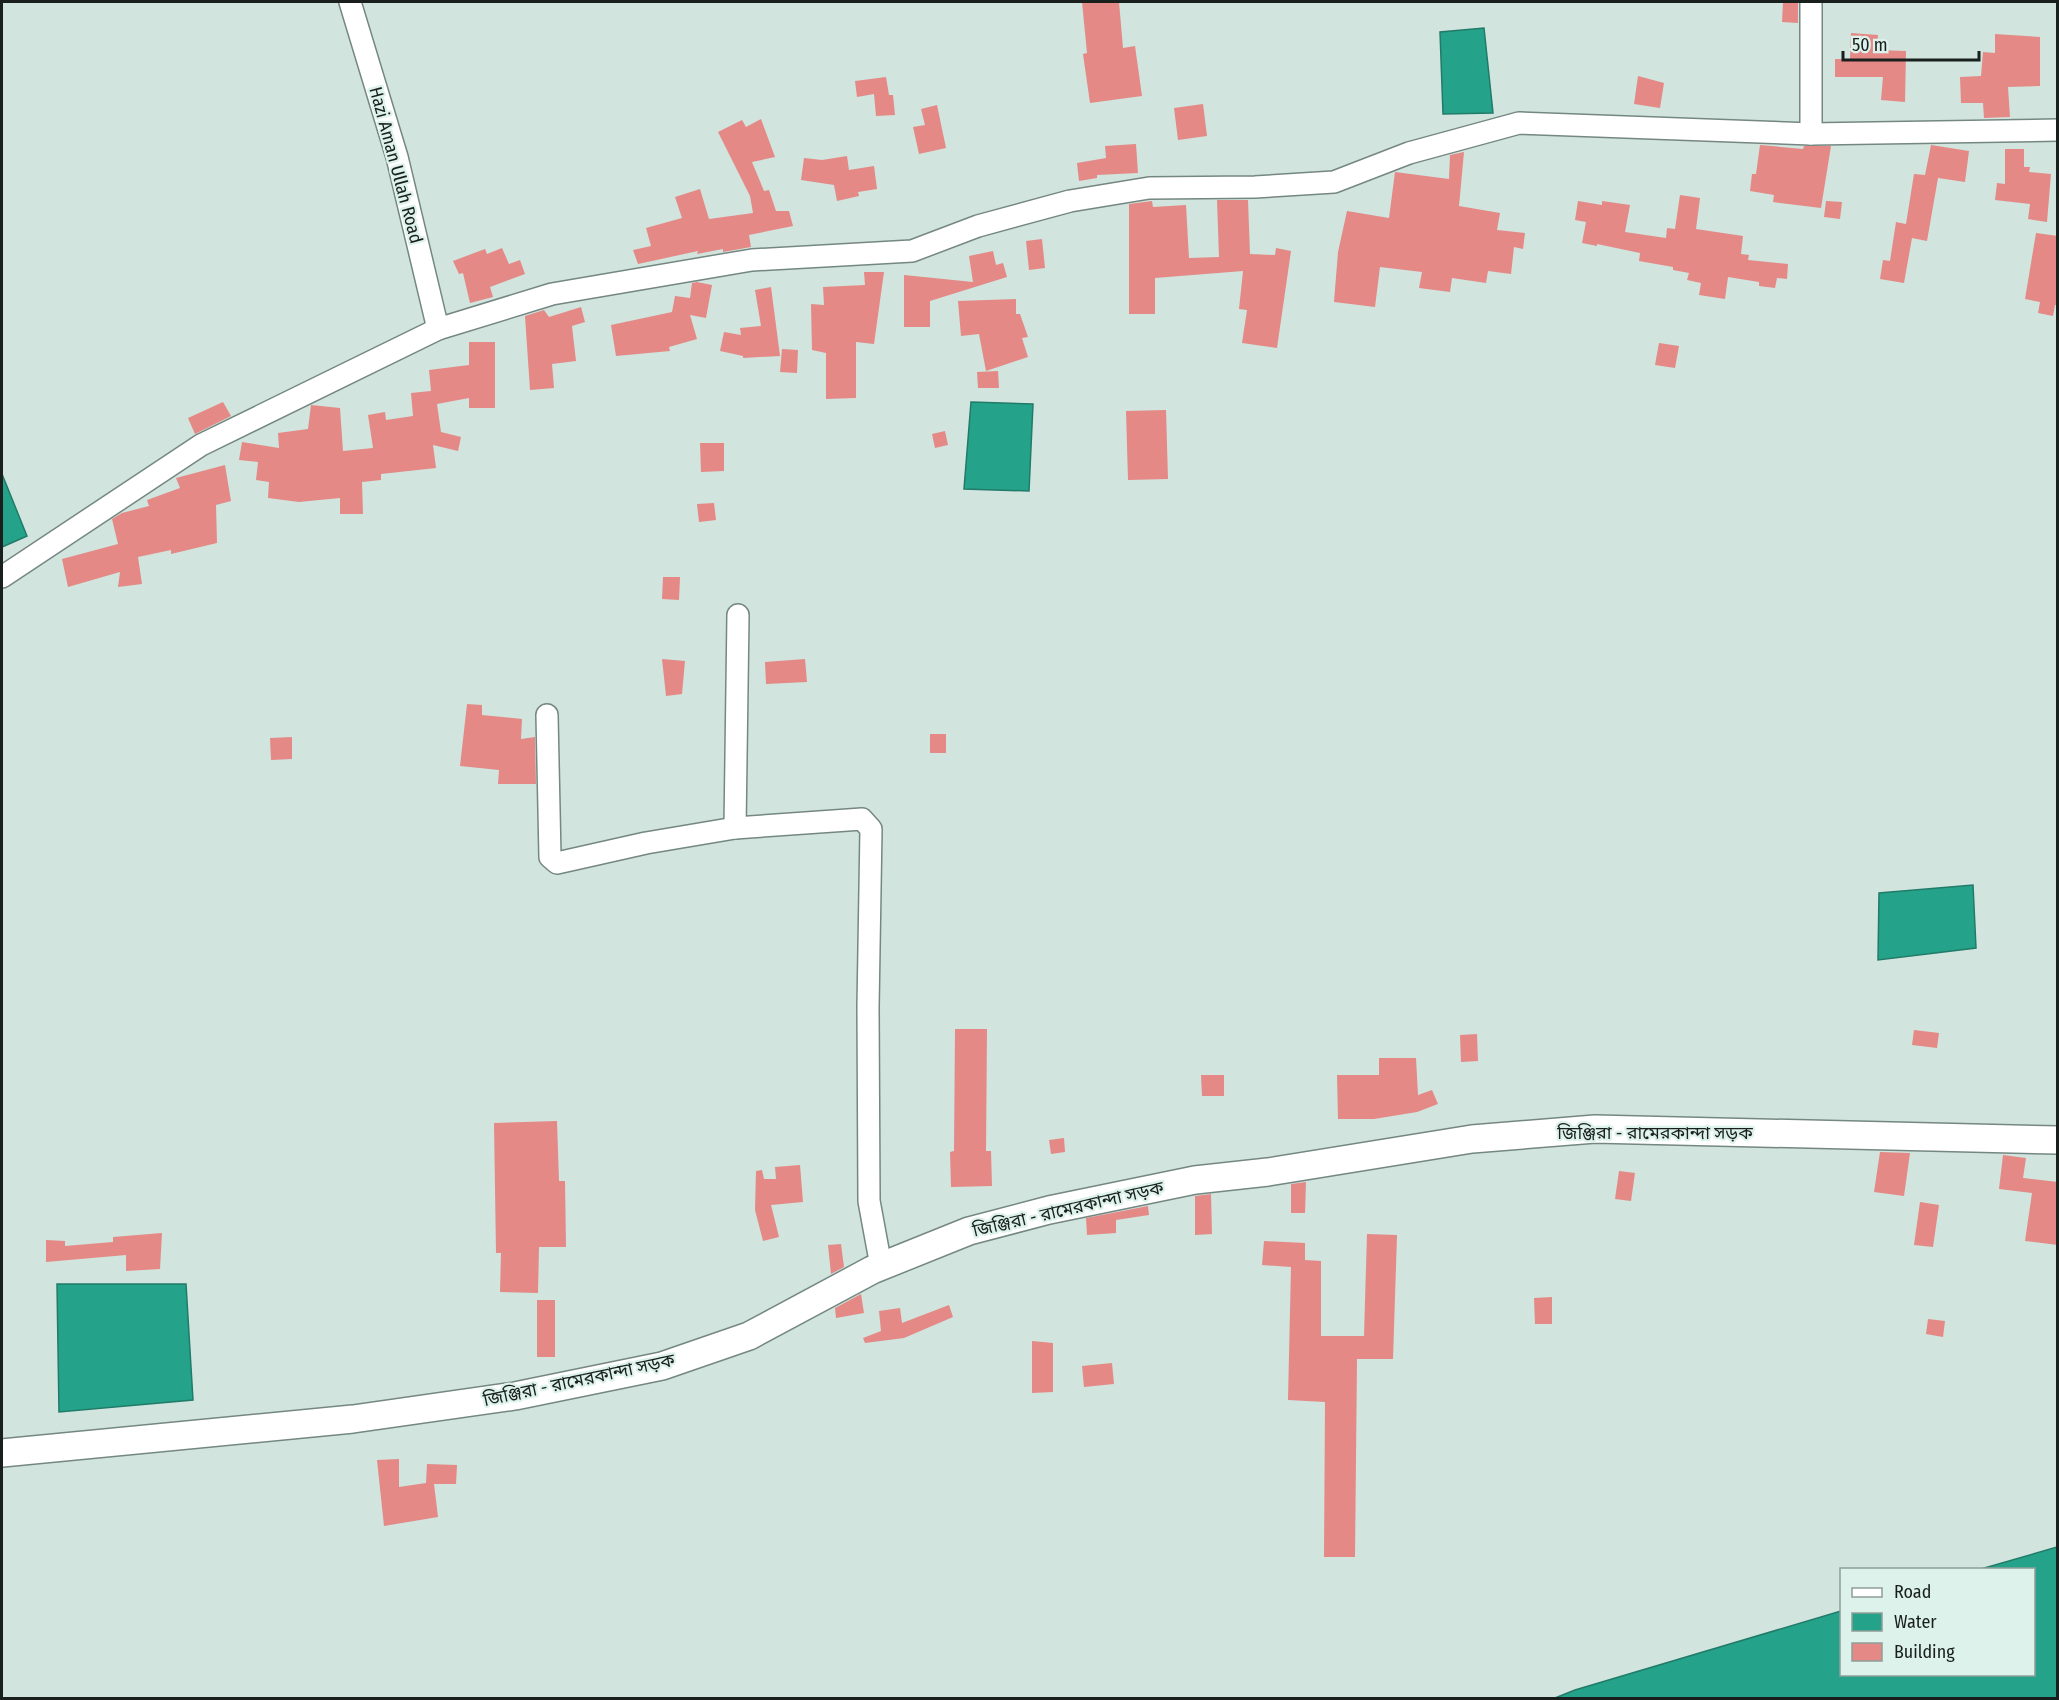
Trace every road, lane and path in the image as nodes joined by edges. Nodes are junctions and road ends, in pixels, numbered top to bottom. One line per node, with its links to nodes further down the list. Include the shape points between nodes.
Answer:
1 (350, 2): 5 (street, Hazi Aman Ullah Road, via 397,157)
2 (1812, 2): 4 (street)
3 (2058, 130): 4 (street)
4 (1811, 134): 5 (street, via 1519,123 1409,153 1334,182 1149,188 1093,197 978,226 912,251 752,260 552,294)
5 (438, 329): 6 (street, via 201,445)
6 (2, 577)
7 (738, 615): 9 (street)
8 (548, 715): 9 (street, via 550,857 557,863)
9 (735, 828): 11 (street, via 862,819 871,829 869,1201)
10 (2058, 1140): 11 (main road, জিঞ্জিরা - রামেরকান্দা সড়ক, via 1595,1129 1472,1139 1195,1180 1049,1210 969,1231)
11 (881, 1266): 12 (main road, জিঞ্জিরা - রামেরকান্দা সড়ক, via 749,1336 652,1368 515,1396 353,1419)
12 (2, 1454)

